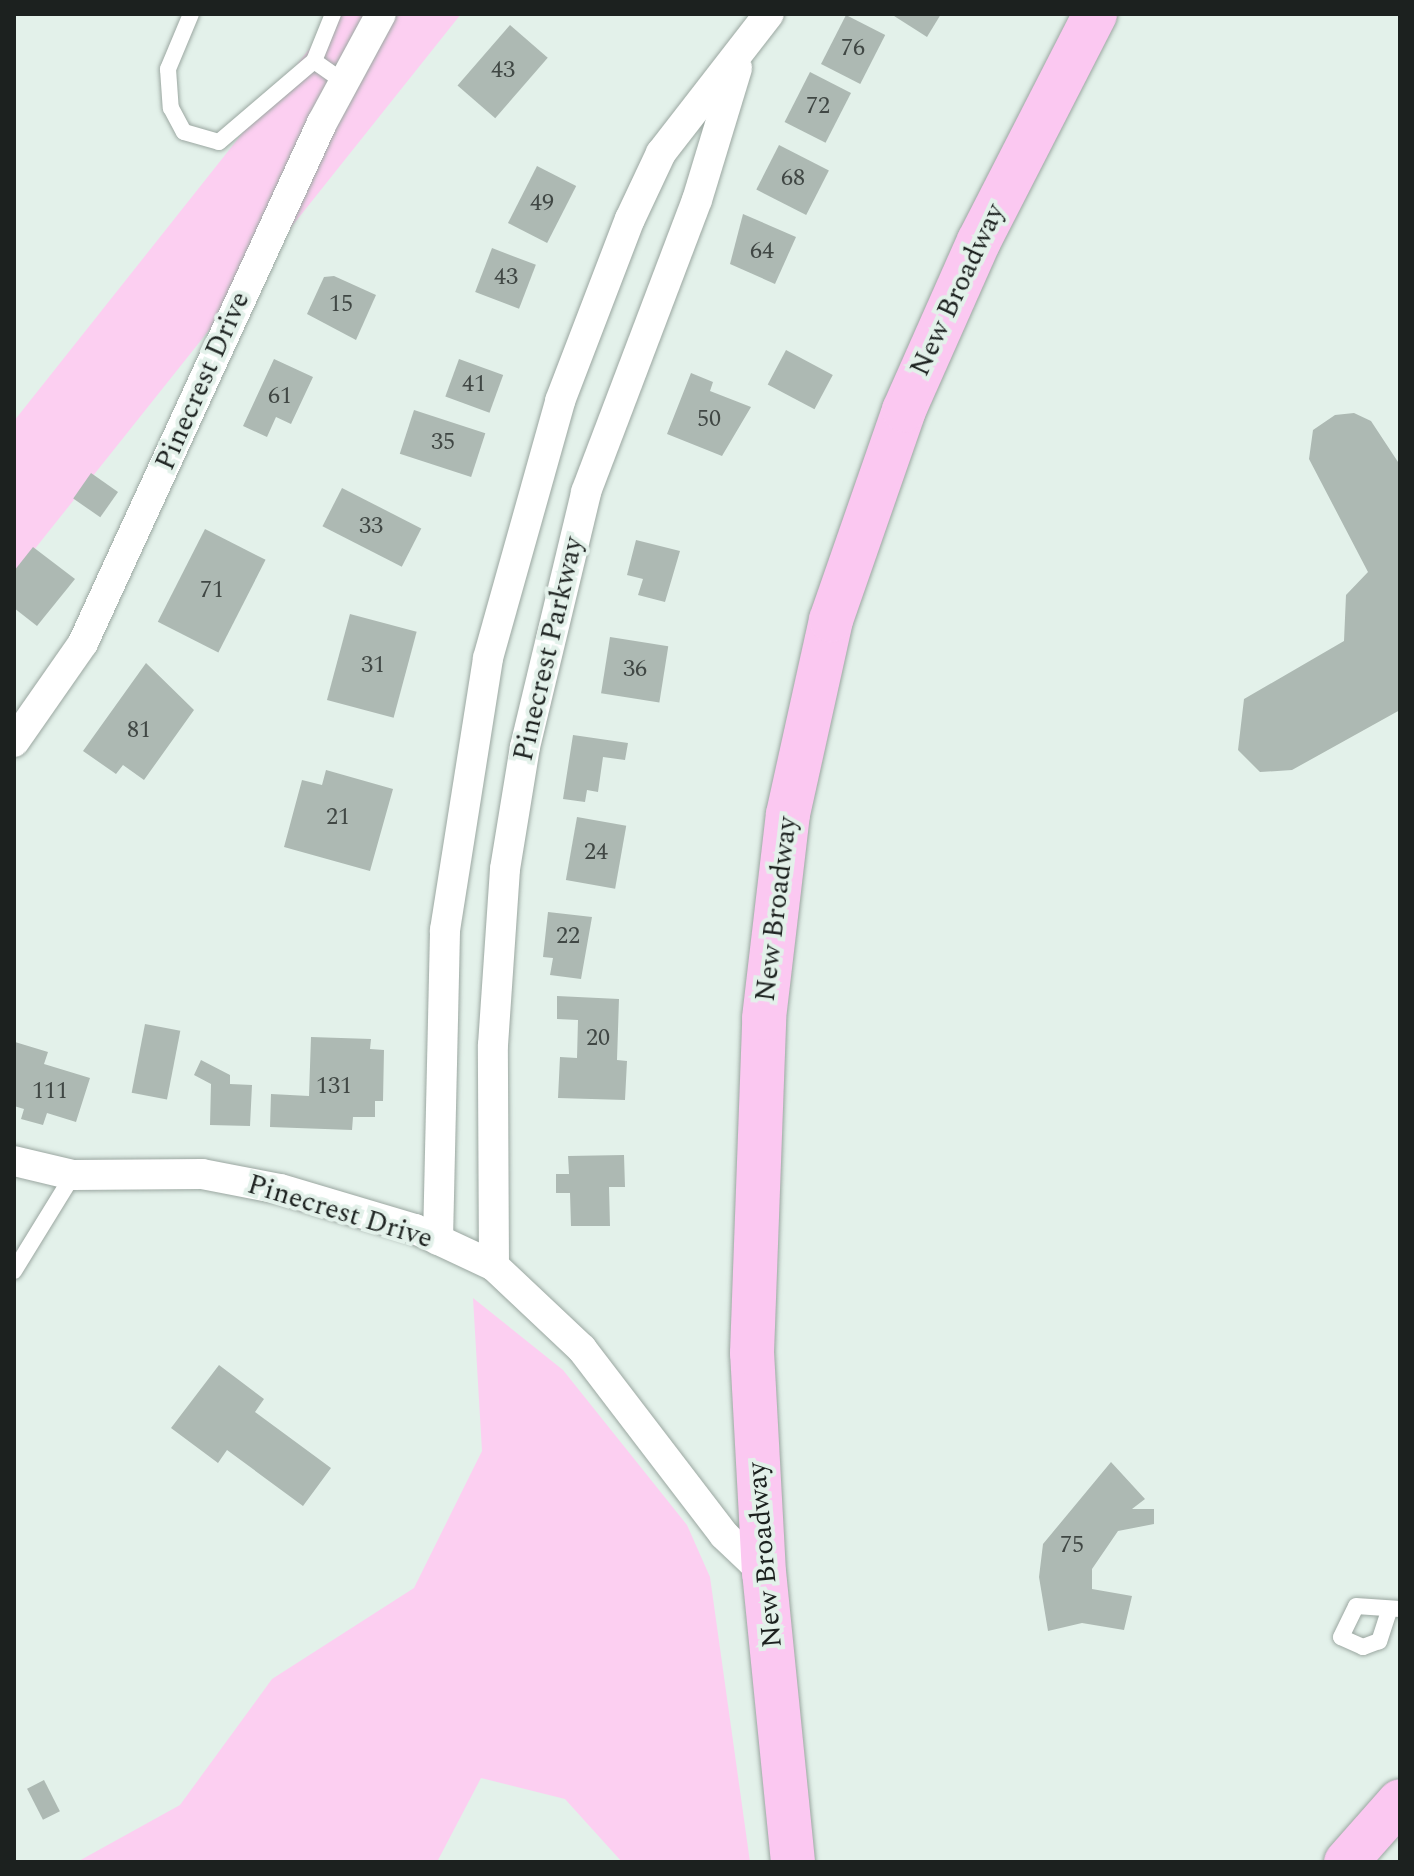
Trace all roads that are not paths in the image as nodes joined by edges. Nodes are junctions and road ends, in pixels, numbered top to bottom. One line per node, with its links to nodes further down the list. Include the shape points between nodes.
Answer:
1 (191, 14): 7 (lane, via 168,69 171,108 184,132 202,141 219,142 237,131)
2 (333, 14): 7 (lane)
3 (381, 14): 8 (street, Pinecrest Drive)
4 (769, 14): 6 (street, Pinecrest Parkway)
5 (1095, 14): 17 (main road, New Broadway, via 979,241 904,410 831,620 803,737 778,883 759,1089 752,1353)
6 (740, 58): 9 (street, Pinecrest Parkway, via 661,153 630,219 560,401); 10 (street, Pinecrest Parkway, via 697,200 586,492)
7 (314, 61): 8 (lane)
8 (344, 82): 11 (street, Pinecrest Drive, via 83,643)
9 (496, 634): 10 (street); 14 (street, Pinecrest Parkway, via 445,930)
10 (546, 644): 15 (street, Pinecrest Parkway, via 505,869 493,1045)
11 (14, 742)
12 (14, 1161): 13 (street, Pinecrest Drive)
13 (73, 1175): 14 (street, Pinecrest Drive, via 202,1174 280,1189); 16 (lane)
14 (438, 1240): 15 (street, Pinecrest Drive)
15 (494, 1266): 17 (street, Pinecrest Drive, via 607,1378 724,1535)
16 (14, 1271)
17 (764, 1573): 19 (main road, New Broadway)
18 (1400, 1801): 20 (main road)
19 (793, 1862)
20 (1346, 1862)

